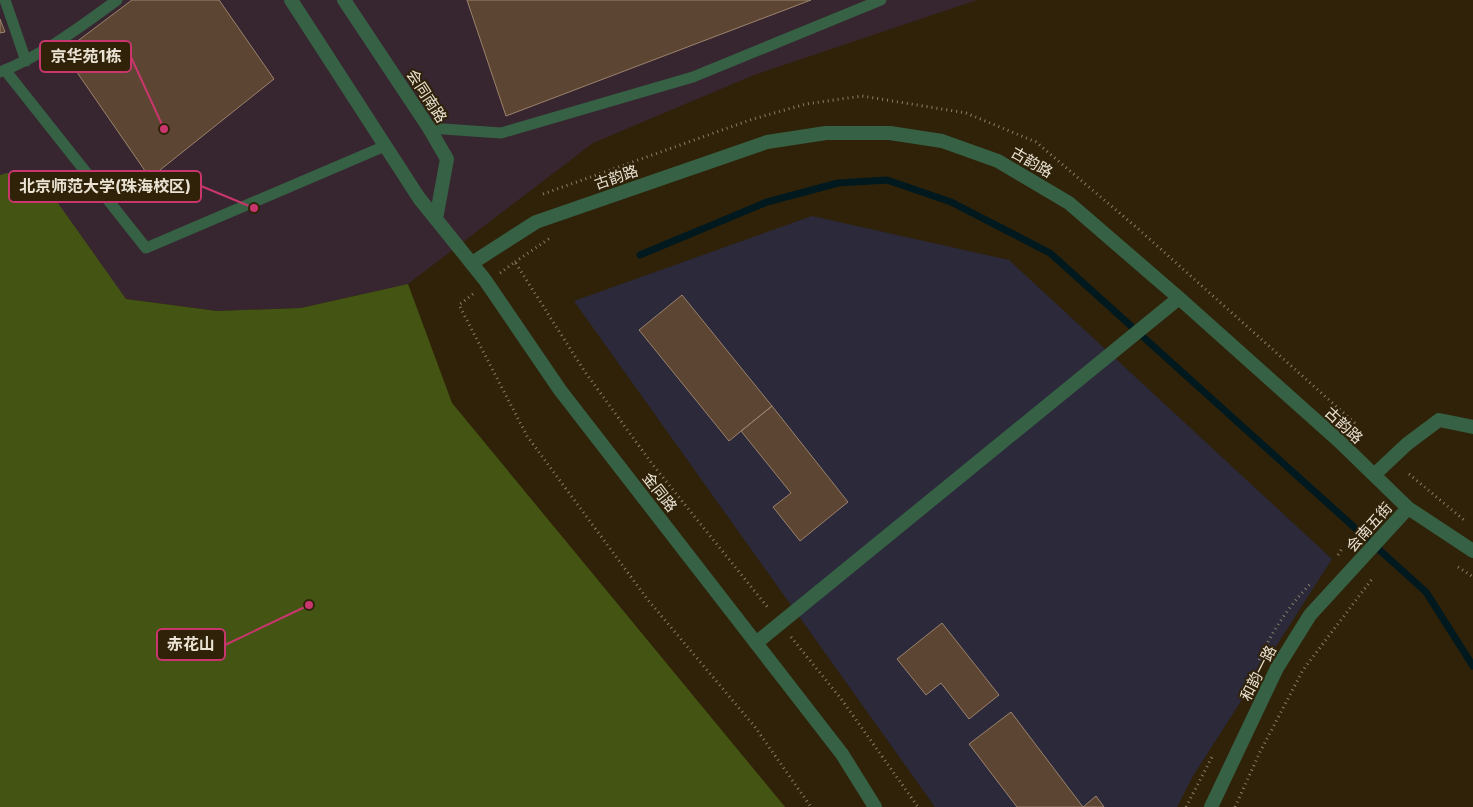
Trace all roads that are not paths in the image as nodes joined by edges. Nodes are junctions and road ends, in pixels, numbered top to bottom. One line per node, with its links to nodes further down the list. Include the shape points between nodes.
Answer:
1 (5, 0): 6 (lane)
2 (117, 0): 6 (lane)
3 (291, 0): 9 (street)
4 (344, 0): 8 (street, 会同南路)
5 (881, 0): 8 (lane, via 693,77 500,133)
6 (26, 61): 7 (lane)
7 (3, 71): 9 (lane, via 146,248)
8 (429, 128): 10 (street, 会同南路, via 446,159)
9 (385, 146): 10 (street, 金同路)
10 (436, 219): 11 (street, 金同路)
11 (472, 263): 12 (street, 古韵路, via 536,222 767,142 826,132 890,134 942,141 998,162 1069,203); 18 (street, 金同路, via 560,390)
12 (1179, 298): 14 (street, 古韵路); 18 (street)
13 (1473, 427): 14 (street, via 1439,420)
14 (1374, 475): 15 (street, 古韵路)
15 (1408, 508): 16 (street, 古韵路); 17 (street, 会南五街)
16 (1473, 551)
17 (1354, 567): 20 (street, 和韵一路, via 1310,616 1277,668)
18 (756, 643): 19 (street, 金同路, via 842,754)
19 (875, 807)
20 (1211, 807)

